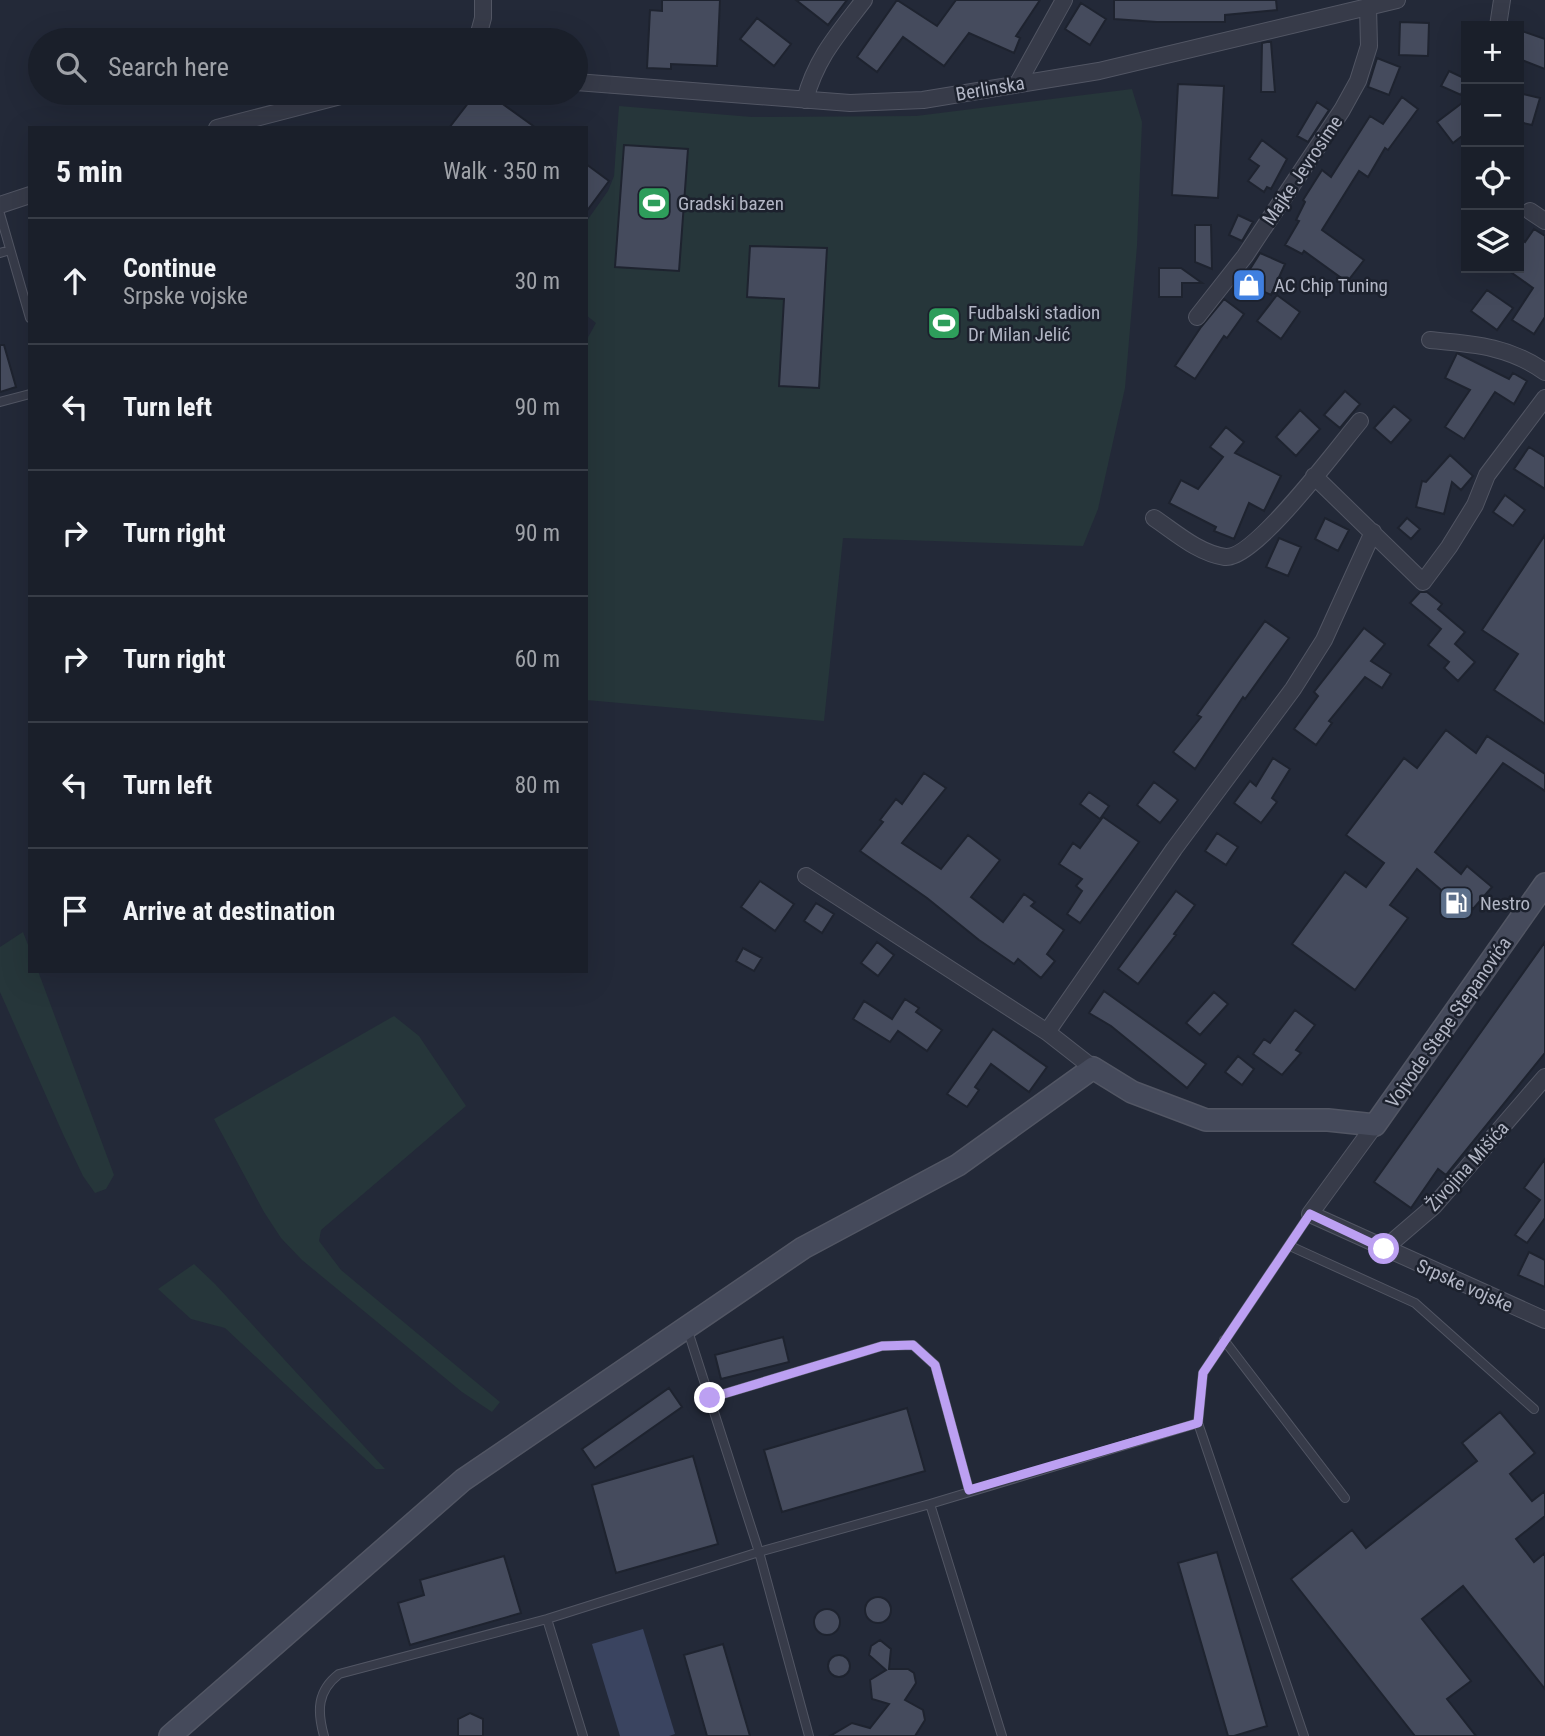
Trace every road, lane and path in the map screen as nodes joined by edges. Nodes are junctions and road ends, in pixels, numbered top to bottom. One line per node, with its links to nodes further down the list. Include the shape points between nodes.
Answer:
1 (484, 0): 8 (street)
2 (864, 0): 11 (street, via 812,72)
3 (1064, 0): 10 (street)
4 (1396, 0): 6 (street, Berlinska)
5 (1502, 0): 7 (street)
6 (1368, 6): 10 (street, Berlinska, via 1099,71); 22 (street, Majke Jevrosime, via 1369,46 1358,81 1245,256)
7 (1499, 21)
8 (479, 28)
9 (588, 83): 11 (street, Berlinska)
10 (1018, 83): 11 (street, Berlinska, via 923,100)
11 (805, 100)
12 (306, 105): 13 (street)
13 (225, 126)
14 (28, 196): 15 (street)
15 (0, 205)
16 (1530, 211): 18 (street)
17 (0, 214): 19 (lane)
18 (1545, 221)
19 (10, 250): 20 (lane); 21 (lane)
20 (0, 253)
21 (28, 311)
22 (1197, 317)
23 (1430, 340): 24 (street, via 1497,347)
24 (1545, 372)
25 (28, 395): 27 (lane)
26 (1545, 398): 31 (street, via 1488,475 1475,505 1423,582)
27 (0, 402)
28 (1360, 421): 29 (street)
29 (1314, 476): 30 (street, via 1259,540 1237,555 1225,557 1200,549); 31 (street)
30 (1154, 518)
31 (1373, 532): 34 (street, via 1324,640 1300,679)
32 (806, 876): 34 (street)
33 (1545, 884): 37 (street, Vojvode Stepe Stepanovića)
34 (1047, 1032): 35 (street)
35 (1093, 1068): 37 (street, via 1132,1092 1206,1120 1328,1120); 42 (street, via 958,1165 803,1248)
36 (1545, 1077): 40 (street, Živojina Mišića, via 1434,1206)
37 (1375, 1125): 38 (street)
38 (1310, 1214): 39 (lane); 40 (street, Srpske vojske)
39 (1290, 1245): 43 (lane); 45 (lane, via 1415,1303)
40 (1384, 1249): 41 (street, Srpske vojske)
41 (1545, 1320)
42 (687, 1328): 44 (lane); 52 (street, via 463,1480)
43 (1224, 1340): 46 (lane, via 1203,1373); 48 (lane)
44 (710, 1398): 47 (lane, via 882,1346 913,1345 935,1365); 50 (lane)
45 (1534, 1409)
46 (1198, 1423): 47 (lane); 57 (lane)
47 (969, 1490): 49 (lane)
48 (1345, 1498)
49 (930, 1504): 50 (lane); 56 (lane)
50 (759, 1552): 51 (lane); 55 (lane)
51 (547, 1619): 53 (lane, via 339,1674 326,1684 317,1710); 54 (lane)
52 (170, 1736)
53 (324, 1736)
54 (583, 1736)
55 (809, 1736)
56 (1002, 1736)
57 (1304, 1736)

